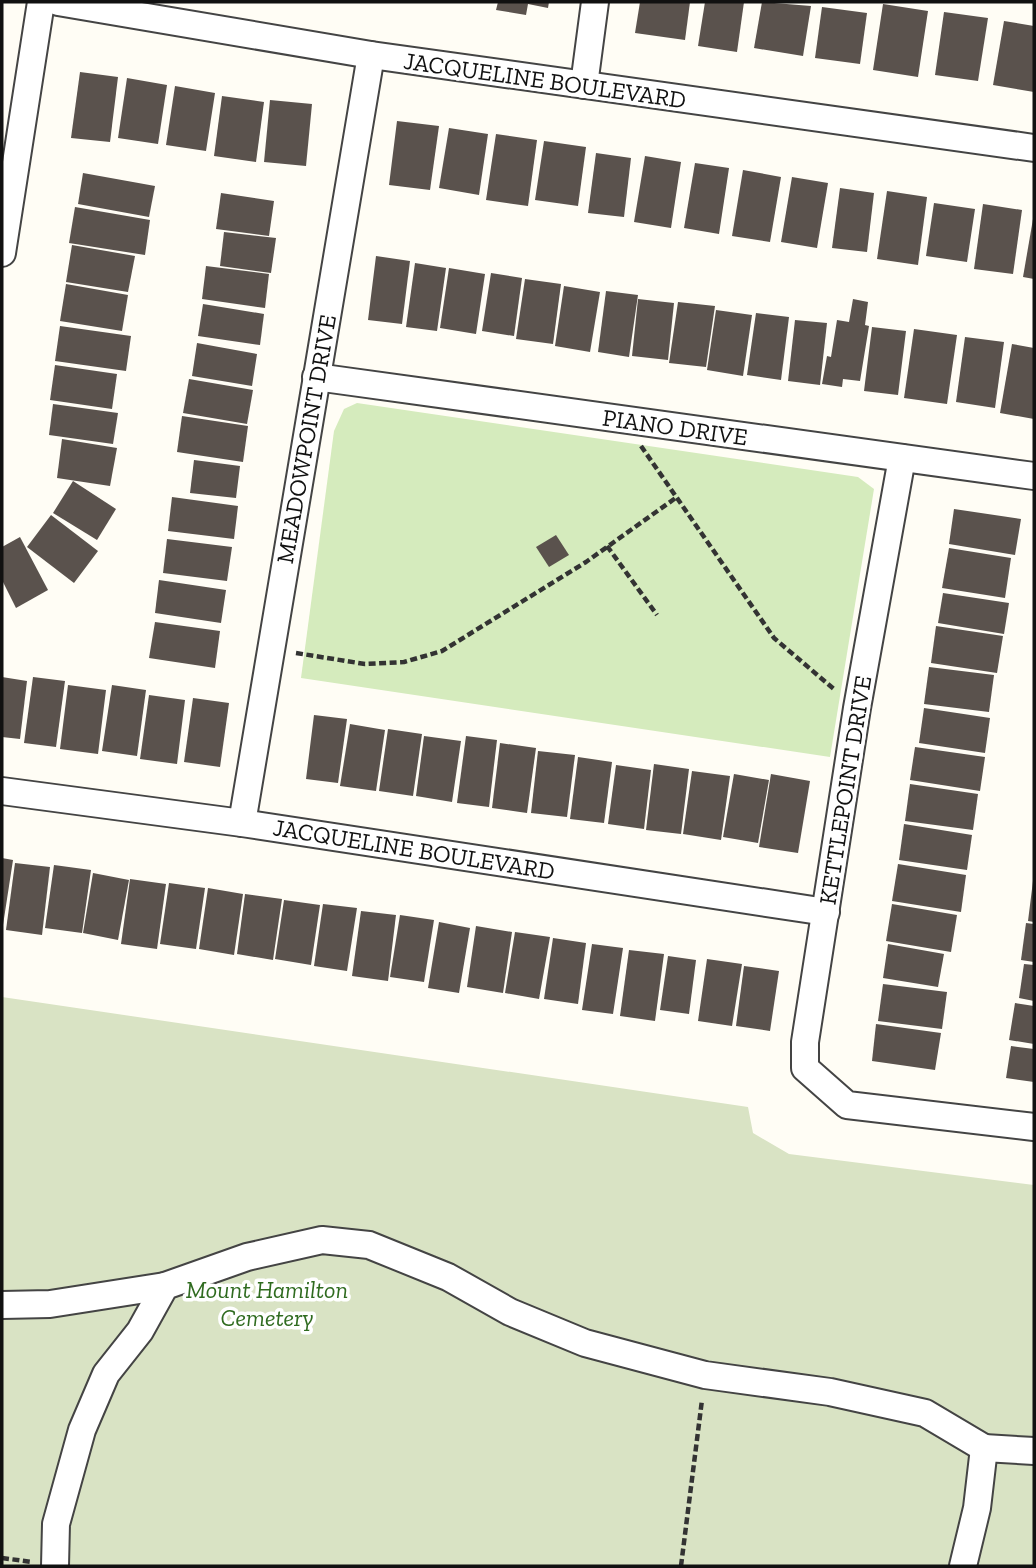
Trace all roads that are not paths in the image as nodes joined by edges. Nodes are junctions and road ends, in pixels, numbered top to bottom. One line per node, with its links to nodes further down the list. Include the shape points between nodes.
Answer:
1 (41, 2): 7 (street)
2 (58, 2): 4 (street, JACQUELINE BOULEVARD)
3 (595, 2): 5 (street)
4 (371, 55): 5 (street, JACQUELINE BOULEVARD); 8 (street, MEADOWPOINT DRIVE)
5 (584, 85): 6 (street, JACQUELINE BOULEVARD)
6 (1034, 148)
7 (2, 253)
8 (316, 377): 9 (street, PIANO DRIVE); 12 (street, MEADOWPOINT DRIVE)
9 (902, 458): 10 (street, PIANO DRIVE); 13 (street, KETTLEPOINT DRIVE)
10 (1034, 475)
11 (2, 791): 12 (street, JACQUELINE BOULEVARD)
12 (242, 823): 13 (street, JACQUELINE BOULEVARD)
13 (826, 912): 14 (street, KETTLEPOINT DRIVE, via 805,1068 847,1105)
14 (1034, 1127)
15 (165, 1286): 16 (street, via 50,1304); 17 (street, via 247,1257 322,1240 369,1245 449,1277 510,1312 585,1343 705,1375 830,1392 925,1413); 19 (street, via 140,1331 106,1374 82,1430 56,1524)
16 (2, 1304)
17 (984, 1448): 18 (street); 20 (street, via 977,1508)
18 (1034, 1451)
19 (55, 1566)
20 (963, 1566)

